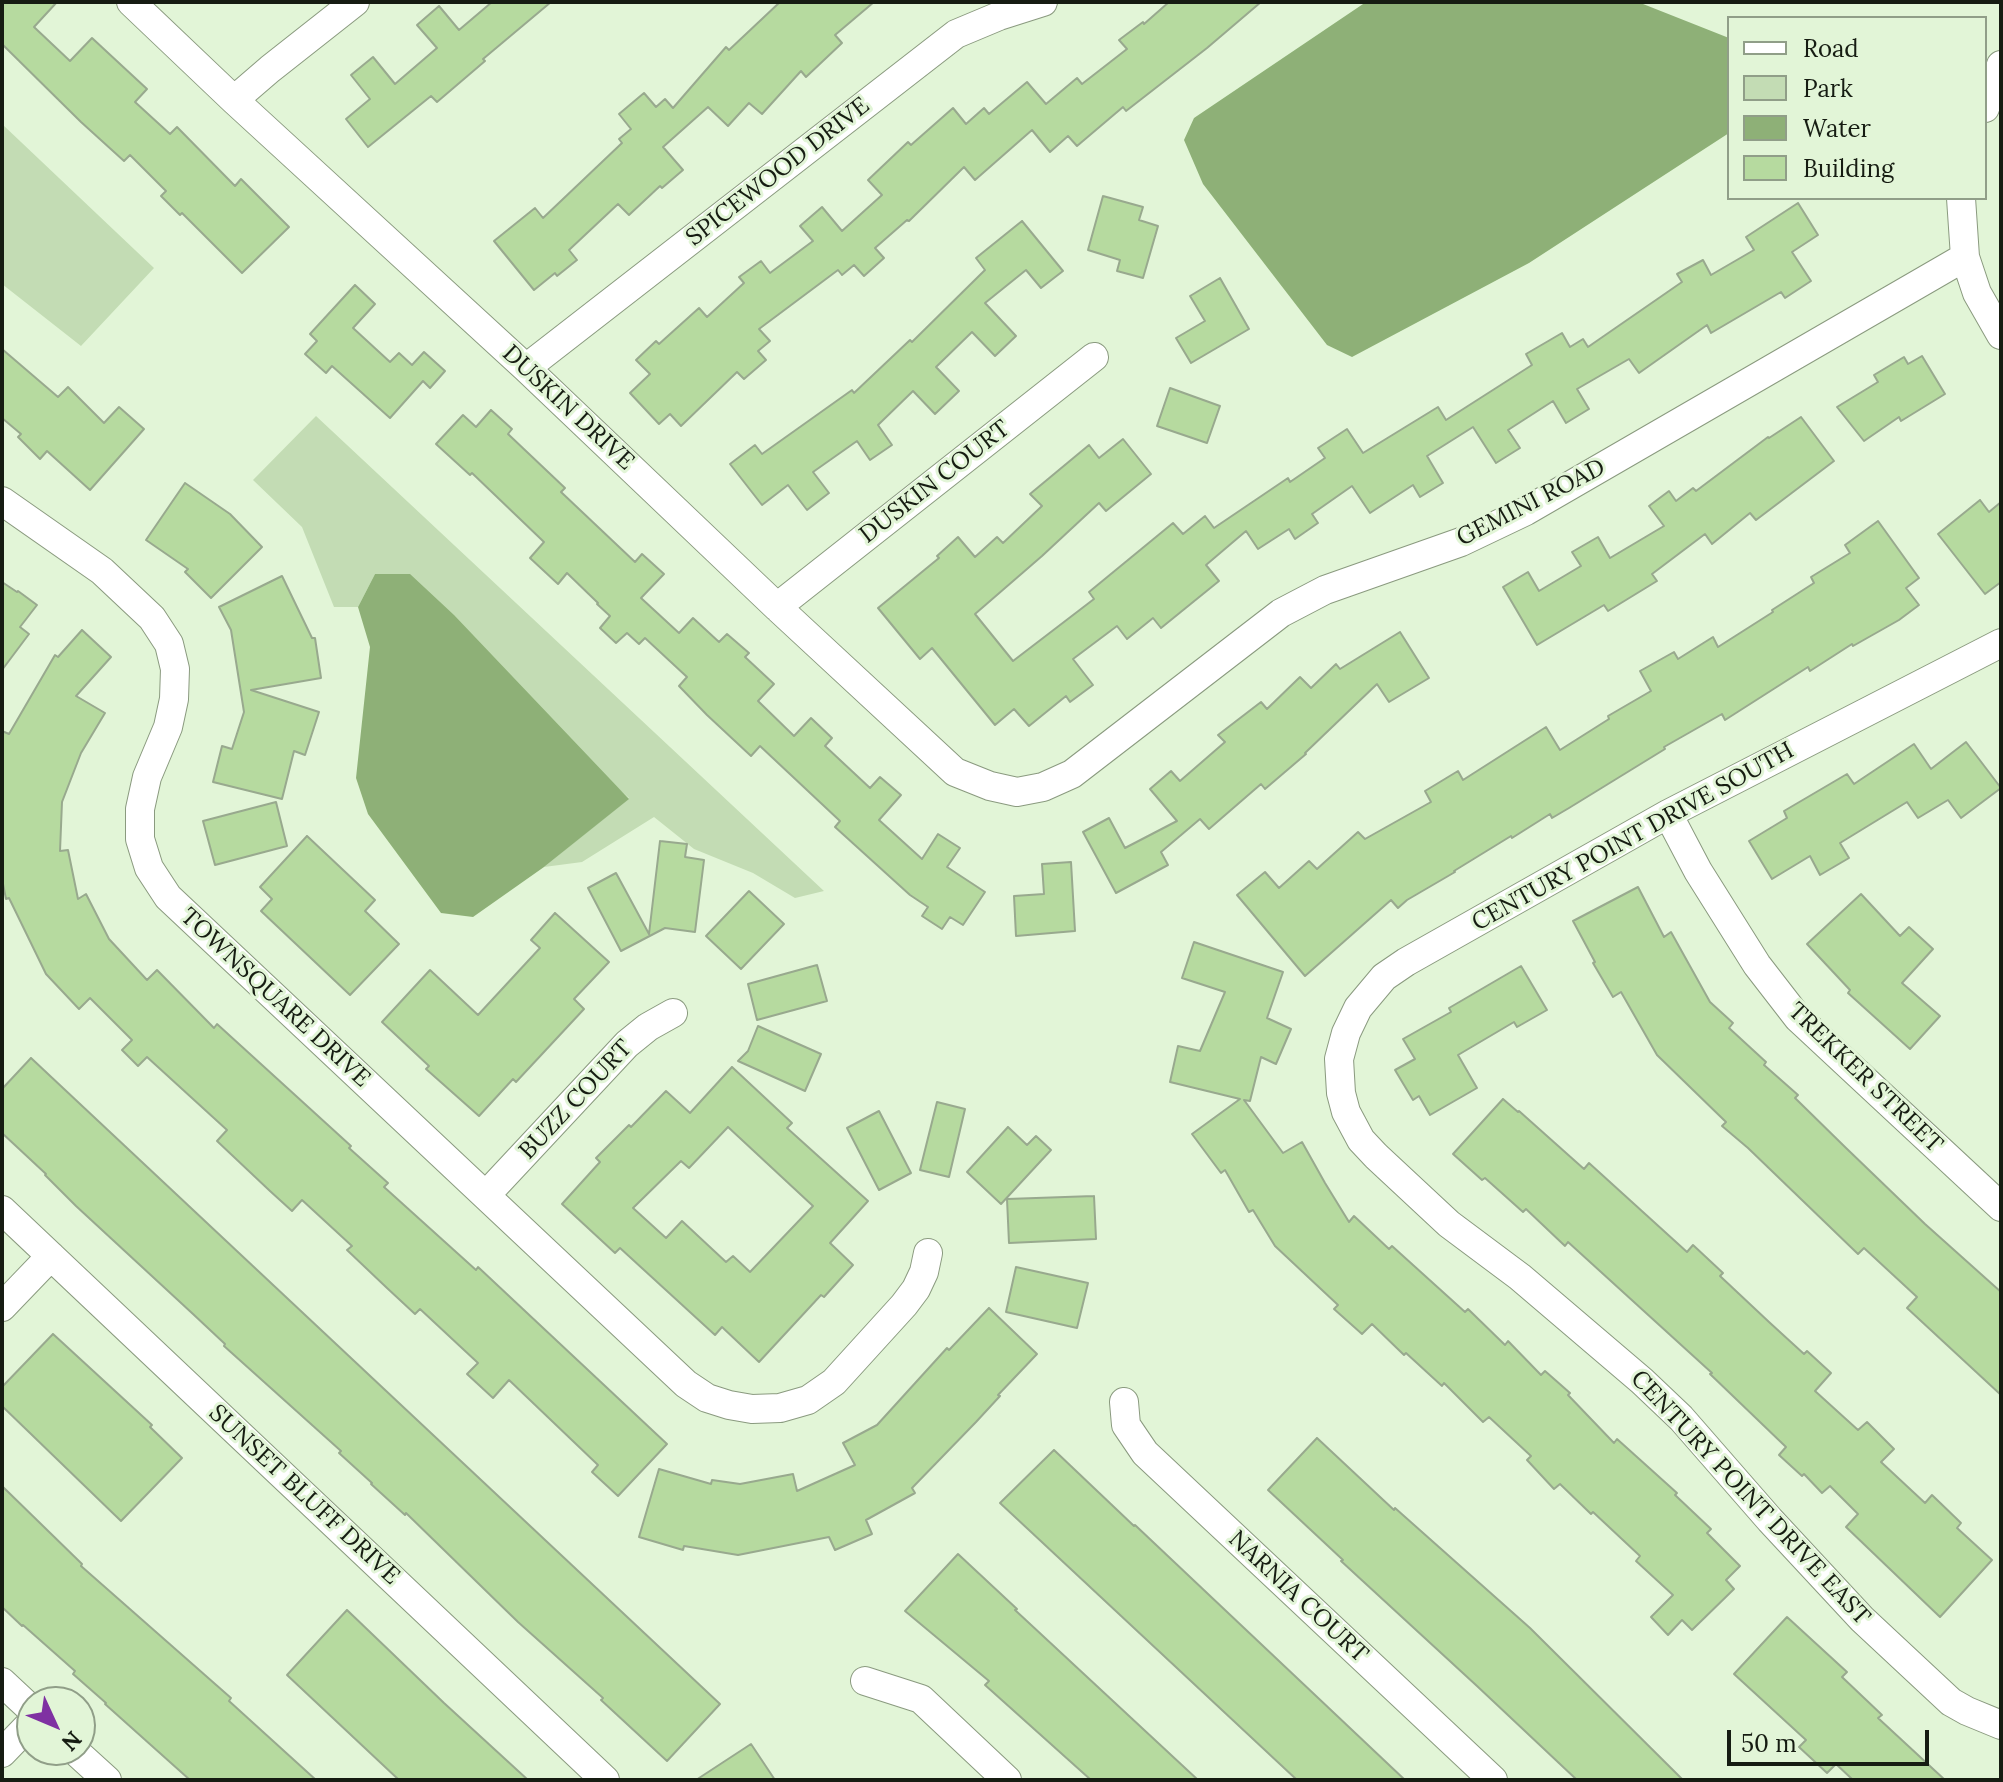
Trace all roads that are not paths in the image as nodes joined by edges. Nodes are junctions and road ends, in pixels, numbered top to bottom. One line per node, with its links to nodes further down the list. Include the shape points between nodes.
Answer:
1 (131, 2): 5 (street, DUSKIN DRIVE)
2 (355, 2): 5 (street)
3 (1043, 2): 11 (street, SPICEWOOD DRIVE, via 956,34)
4 (2001, 65): 6 (street)
5 (234, 100): 11 (street, DUSKIN DRIVE)
6 (1987, 103)
7 (1961, 200): 8 (street)
8 (1965, 257): 9 (street, via 1977,293); 15 (street, GEMINI ROAD, via 1526,511 1461,542 1325,590 1281,613 1072,774)
9 (2001, 335)
10 (1094, 357): 13 (street, DUSKIN COURT)
11 (526, 368): 13 (street, DUSKIN DRIVE)
12 (2, 501): 19 (street, TOWNSQUARE DRIVE, via 102,571 152,618 169,644 174,699 140,809 140,839 149,868 168,897)
13 (777, 607): 15 (street, DUSKIN DRIVE, via 955,772)
14 (2001, 643): 16 (street, CENTURY POINT DRIVE SOUTH)
15 (1017, 792)
16 (1668, 814): 18 (street, CENTURY POINT DRIVE SOUTH, via 1384,977 1358,1008 1346,1033 1339,1059); 20 (street, TREKKER STREET, via 1757,965 1798,1018)
17 (673, 1013): 19 (street, BUZZ COURT, via 627,1044)
18 (1341, 1093): 27 (street, CENTURY POINT DRIVE EAST, via 1361,1140 1376,1156 1449,1224 1520,1277 1681,1418 1862,1619 1951,1702)
19 (486, 1195): 22 (street, TOWNSQUARE DRIVE, via 686,1384 707,1398 752,1409 808,1400 834,1382 916,1289)
20 (2001, 1207)
21 (2, 1210): 23 (street, SUNSET BLUFF DRIVE)
22 (928, 1253)
23 (51, 1256): 24 (street); 32 (street, SUNSET BLUFF DRIVE)
24 (2, 1307)
25 (1124, 1402): 34 (street, NARNIA COURT, via 1126,1425 1145,1453)
26 (865, 1681): 33 (street, via 921,1699)
27 (2001, 1725)
28 (16, 1739): 29 (street)
29 (2, 1753)
30 (92, 1766): 31 (street)
31 (107, 1780)
32 (605, 1780)
33 (1007, 1780)
34 (1493, 1780)

